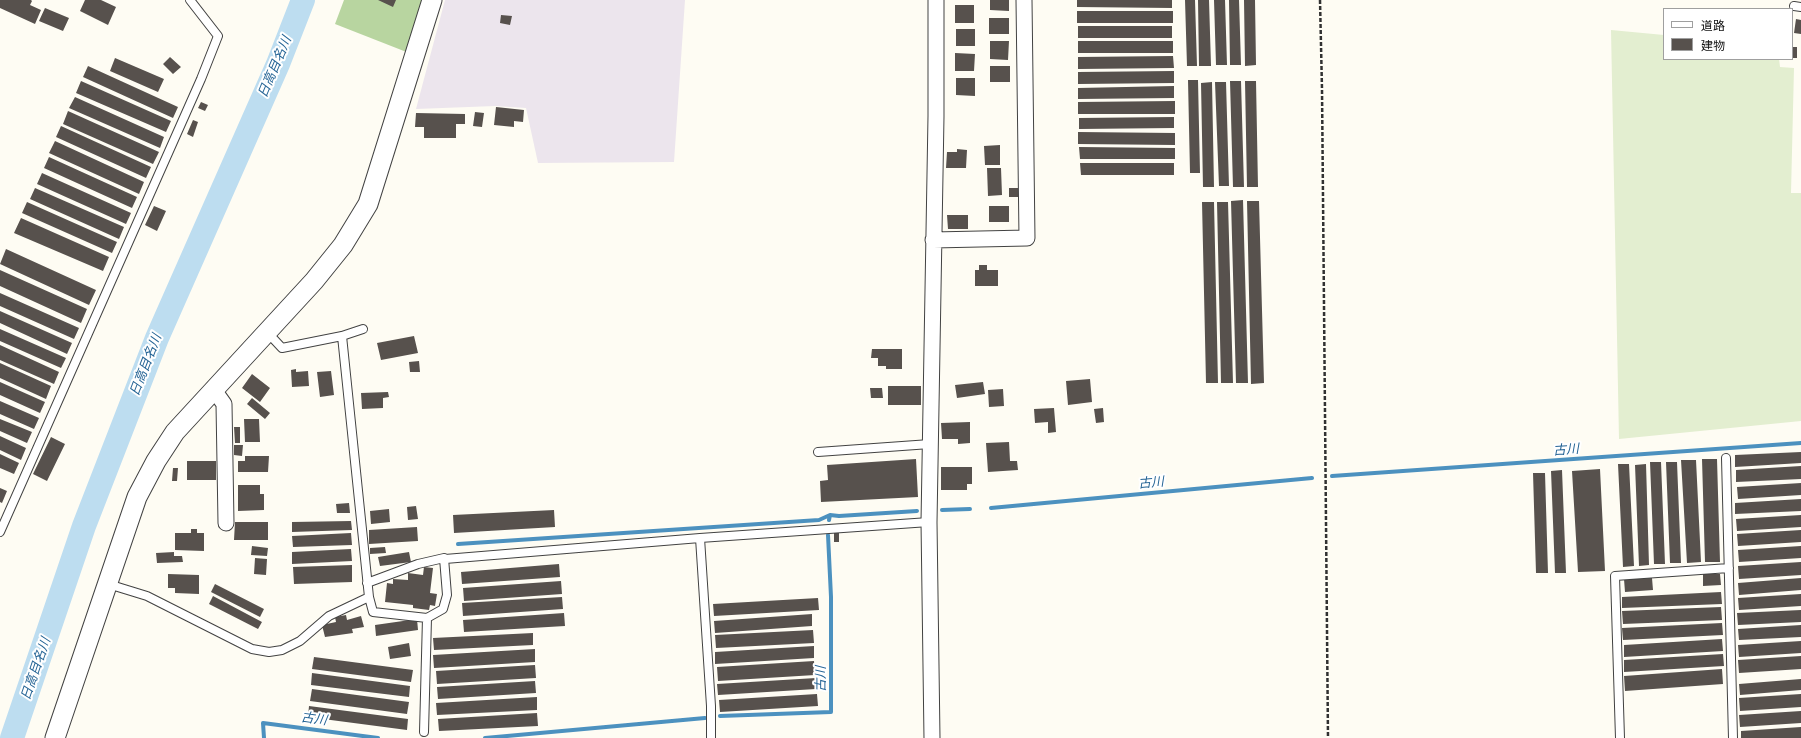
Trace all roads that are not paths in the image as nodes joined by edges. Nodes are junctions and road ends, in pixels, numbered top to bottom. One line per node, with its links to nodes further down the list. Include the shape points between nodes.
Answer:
1 (190, 0): 15 (lane, via 218,36)
2 (432, 0): 7 (street, via 368,204 343,245)
3 (936, 0): 5 (street)
4 (1024, 0): 5 (street, via 1027,238)
5 (933, 240): 10 (street)
6 (363, 329): 8 (lane)
7 (266, 331): 8 (lane, via 282,348); 9 (street)
8 (342, 336): 19 (lane)
9 (214, 390): 14 (street, via 224,404); 20 (street, via 175,432 156,461 137,497)
10 (930, 444): 11 (lane); 13 (street)
11 (818, 452)
12 (1726, 458): 18 (lane)
13 (929, 522): 16 (lane); 26 (street)
14 (226, 523)
15 (0, 532)
16 (700, 538): 17 (lane); 25 (lane)
17 (444, 559): 19 (lane, via 418,564); 22 (lane, via 447,595 442,609)
18 (1729, 568): 27 (lane, via 1615,576); 28 (lane)
19 (367, 583): 21 (lane)
20 (108, 584): 21 (lane, via 146,596 252,649 269,652 282,650 300,641 329,616); 24 (street)
21 (369, 597): 22 (lane, via 373,612)
22 (427, 618): 23 (lane)
23 (424, 732)
24 (56, 738)
25 (711, 738)
26 (932, 738)
27 (1620, 738)
28 (1732, 738)

